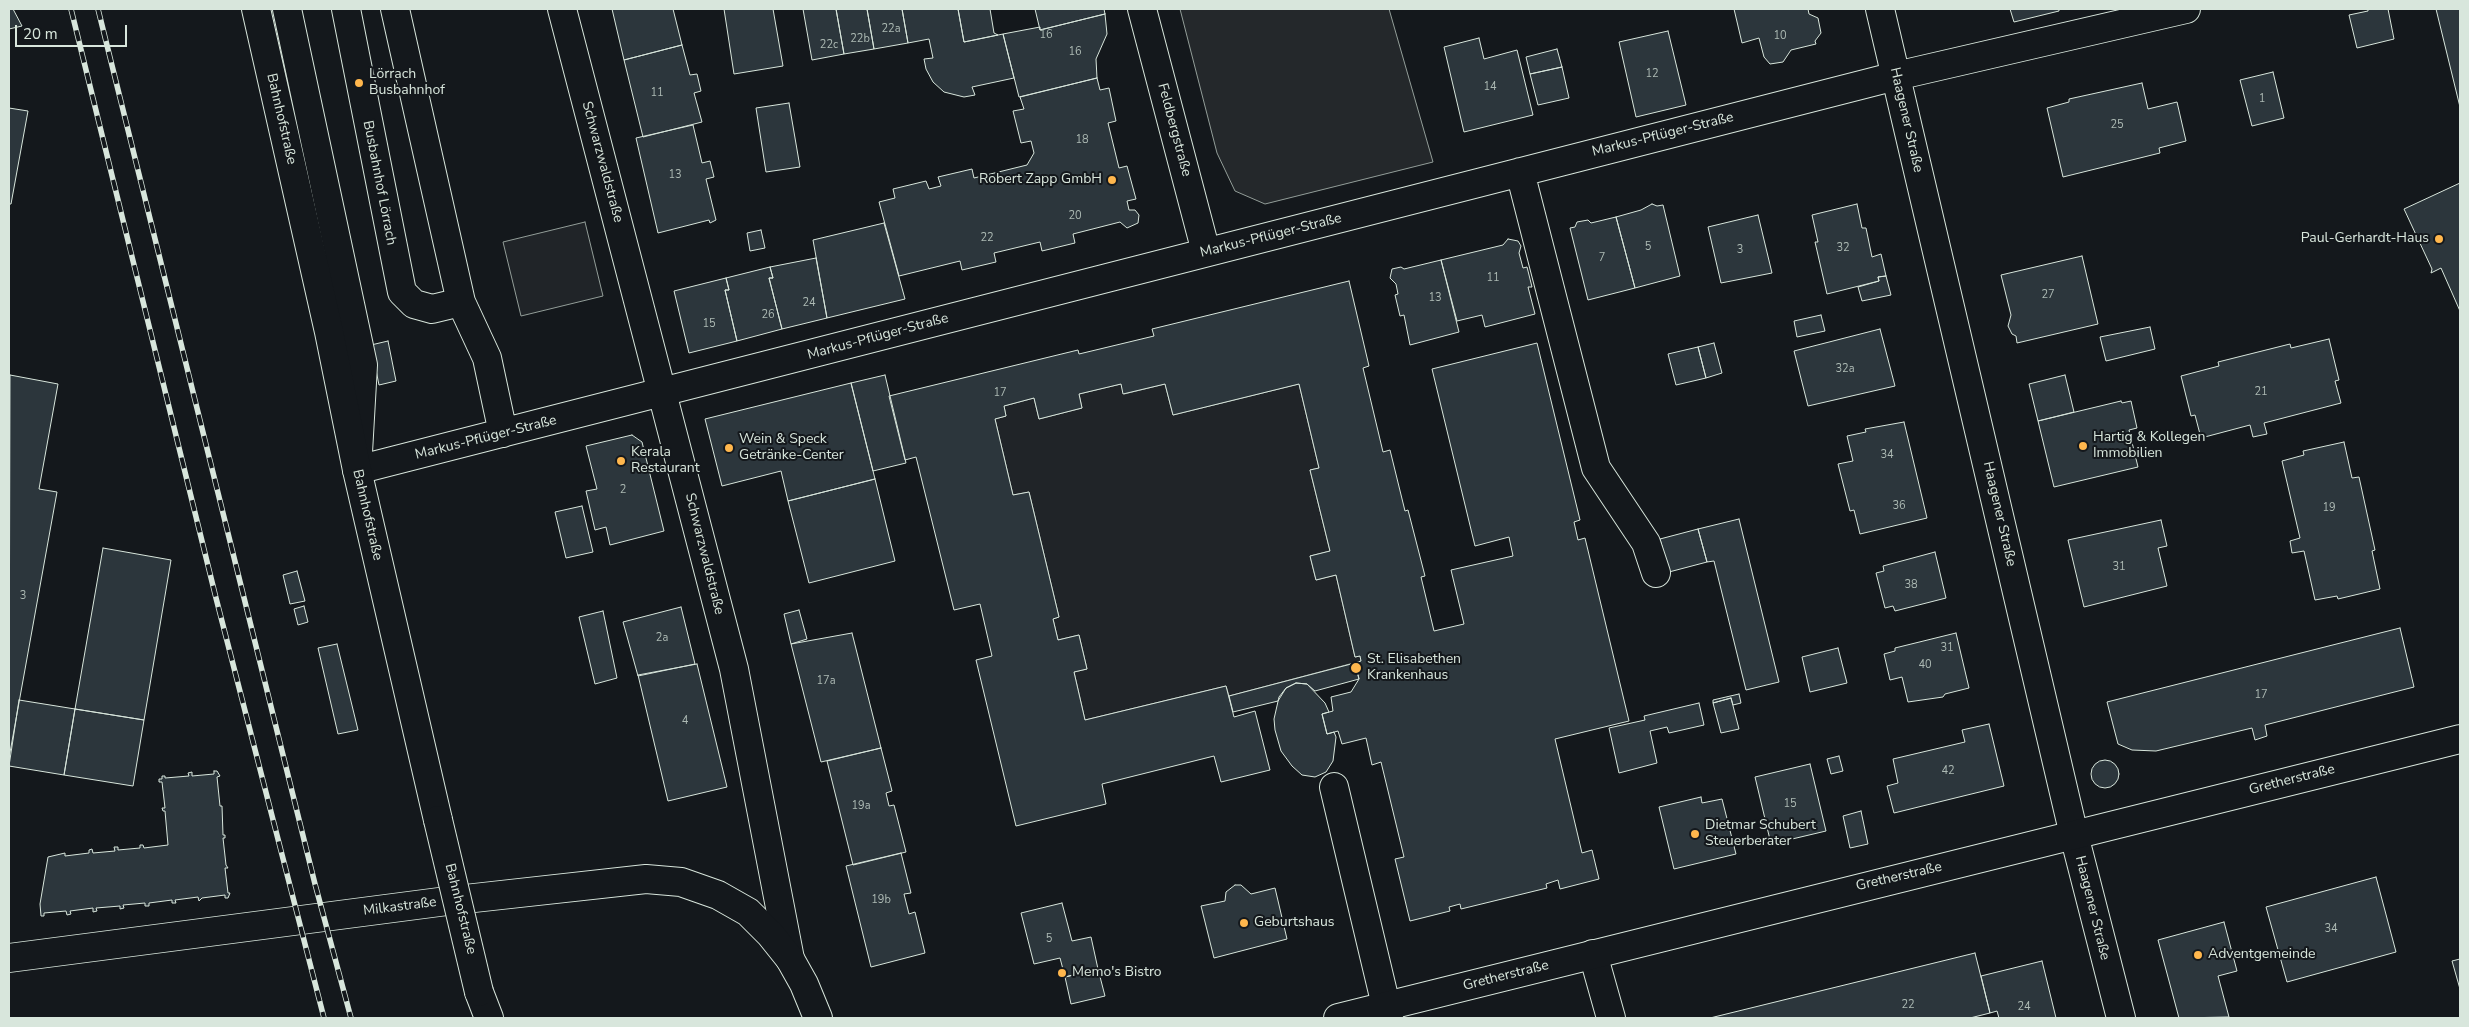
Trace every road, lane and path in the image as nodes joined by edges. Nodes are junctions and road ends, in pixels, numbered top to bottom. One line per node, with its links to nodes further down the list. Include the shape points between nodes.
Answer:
1 (256, 9): 15 (street, Bahnhofstraße)
2 (287, 9): 15 (street, via 363,364)
3 (346, 9): 12 (street, Busbahnhof Lörrach, via 402,292 414,304 432,309)
4 (395, 9): 12 (street)
5 (562, 9): 13 (street, Schwarzwaldstraße)
6 (1142, 9): 11 (street, Feldbergstraße)
7 (1880, 9): 9 (street, Haagener Straße)
8 (2186, 9): 9 (street, Markus-Pflüger-Straße)
9 (1896, 76): 10 (street, Markus-Pflüger-Straße); 19 (street, Haagener Straße)
10 (1520, 172): 11 (street, Markus-Pflüger-Straße); 16 (street, via 1596,468 1646,543)
11 (1206, 252): 13 (street, Markus-Pflüger-Straße)
12 (461, 302): 14 (street, via 486,358)
13 (663, 392): 14 (street, Markus-Pflüger-Straße); 22 (street, Schwarzwaldstraße, via 734,669)
14 (503, 434): 15 (street, Markus-Pflüger-Straße)
15 (357, 470): 24 (street, Bahnhofstraße, bridge, via 479,992)
16 (1656, 573)
17 (2460, 739): 19 (street, Gretherstraße)
18 (1334, 786): 23 (street)
19 (2074, 835): 20 (street, Gretherstraße); 28 (street, Haagener Straße)
20 (1593, 954): 23 (street, Gretherstraße); 27 (street)
21 (9, 958): 22 (street, Milkastraße, via 447,901 646,879 681,882 718,895 748,912)
22 (790, 959): 25 (street, Milkastraße)
23 (1388, 1012): 26 (street, Gretherstraße)
24 (489, 1018)
25 (818, 1018)
26 (1338, 1018)
27 (1611, 1018)
28 (2121, 1018)

